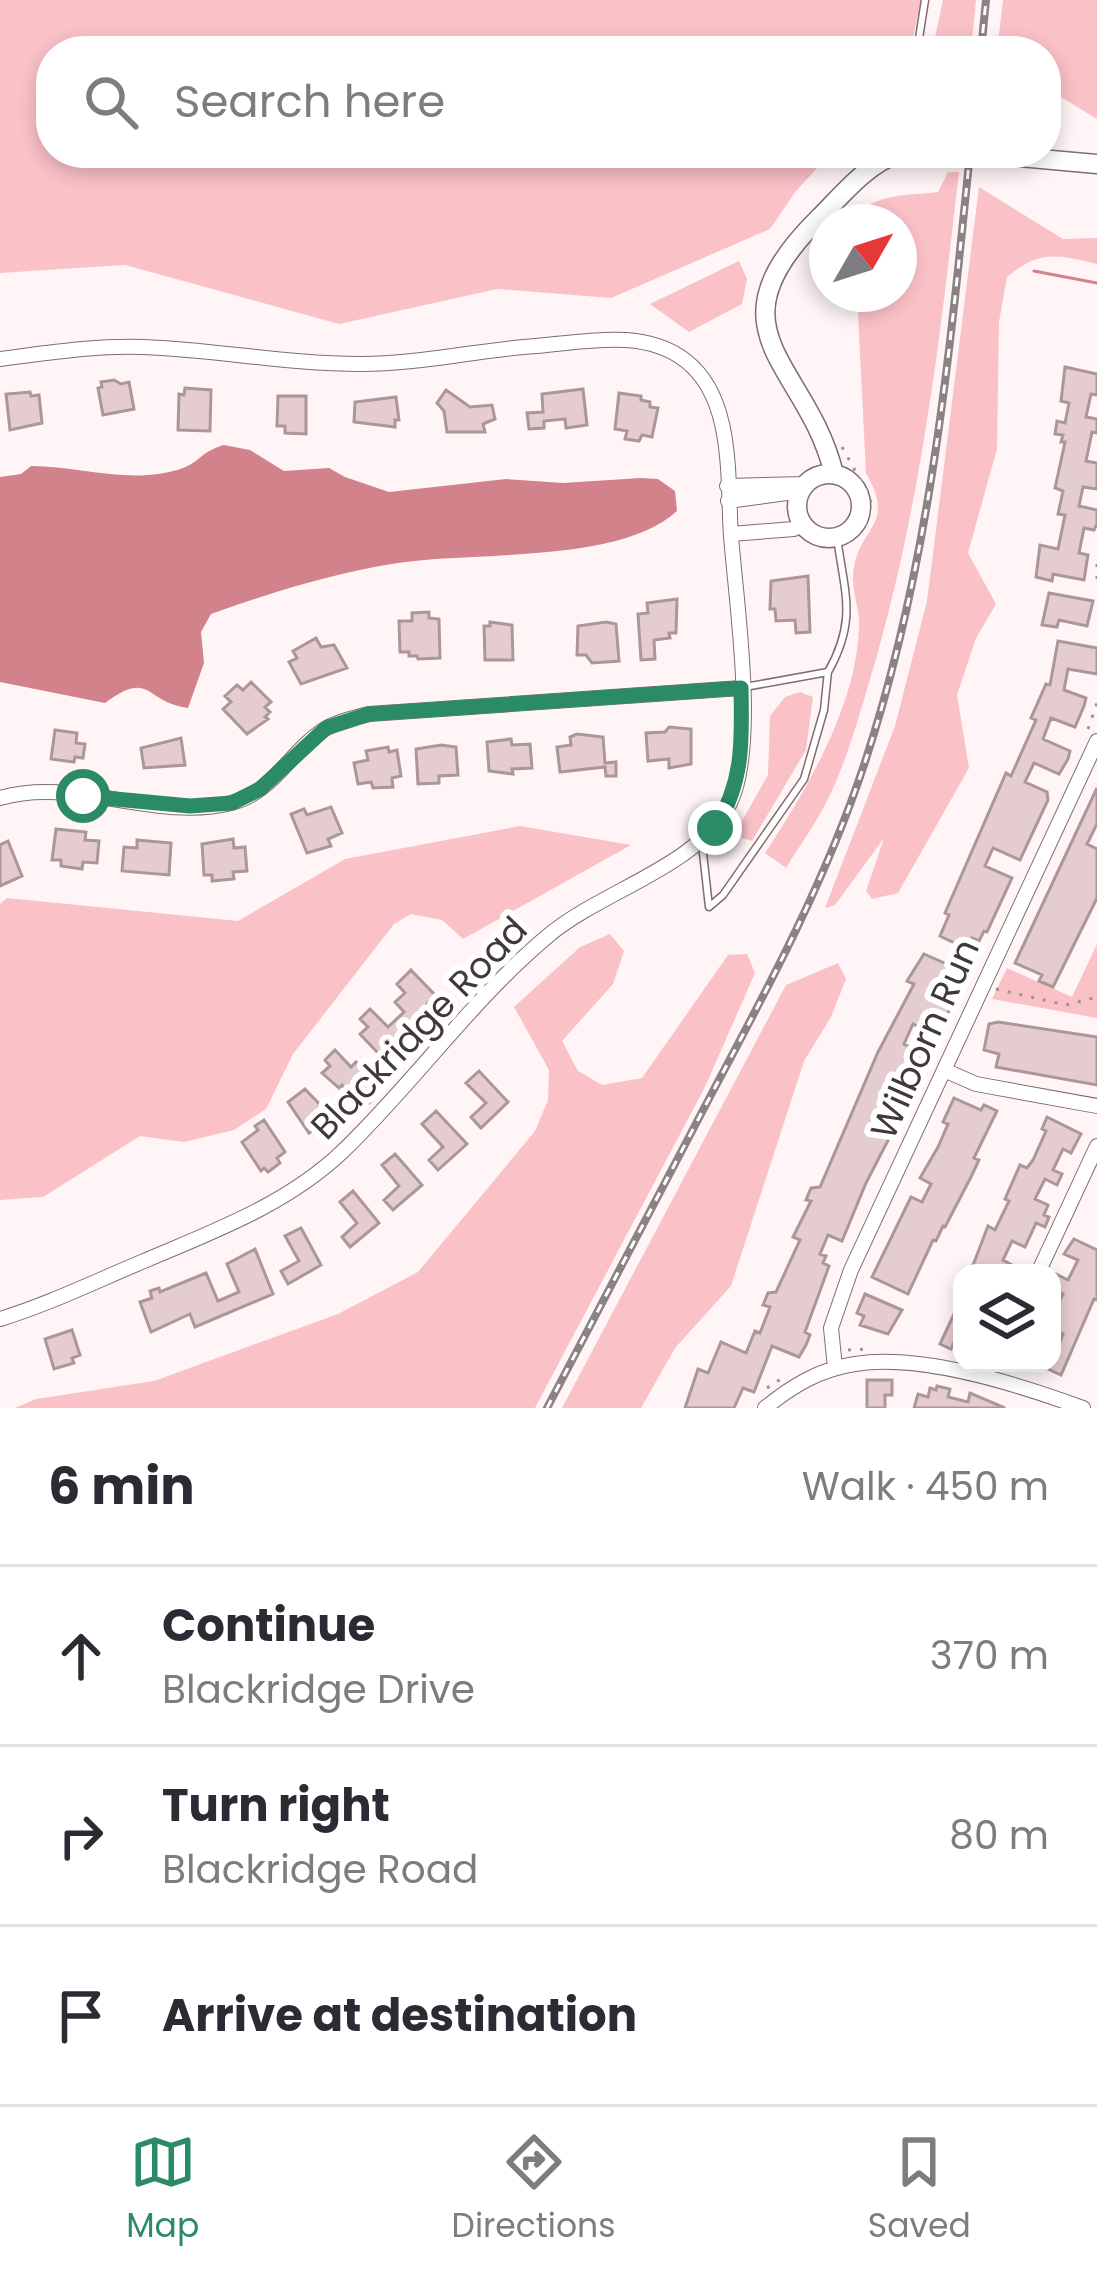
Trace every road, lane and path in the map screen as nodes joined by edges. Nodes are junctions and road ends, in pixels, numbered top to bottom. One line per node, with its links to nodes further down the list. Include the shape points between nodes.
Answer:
1 (926, 0): 2 (lane)
2 (920, 36)
3 (1061, 163): 4 (street)
4 (1097, 164)
5 (872, 168): 8 (street, via 785,254 768,296 772,354 819,425)
6 (0, 359): 10 (street, via 138,346 395,364 519,347 650,342 685,360 711,393)
7 (836, 432): 13 (path, via 871,500 865,527 851,542)
8 (834, 474): 9 (street); 13 (street, via 860,501 856,524)
9 (803, 488): 10 (street); 11 (street)
10 (728, 494): 12 (street)
11 (803, 524): 12 (street); 13 (street)
12 (730, 534): 17 (street)
13 (837, 542): 16 (lane, via 850,609)
14 (1097, 564): 15 (path)
15 (1097, 587)
16 (828, 671): 17 (lane); 20 (lane, via 804,779 709,907)
17 (741, 688): 19 (street, via 369,714 326,728 260,789 213,807 34,792); 20 (street, via 738,778)
18 (1097, 741): 23 (street, Wilborn Run)
19 (0, 798)
20 (702, 844): 27 (street, Blackridge Road, via 549,936 370,1124 295,1190)
21 (994, 989): 22 (path, via 1066,1005)
22 (1097, 996)
23 (944, 1070): 24 (street, via 976,1084); 28 (street, Wilborn Run, via 840,1298 831,1328)
24 (1097, 1106)
25 (1097, 1146): 26 (street)
26 (1042, 1264)
27 (0, 1319)
28 (836, 1368): 30 (street, via 909,1364); 31 (street)
29 (991, 1372): 30 (street)
30 (988, 1380): 32 (street)
31 (764, 1408)
32 (1082, 1408)

